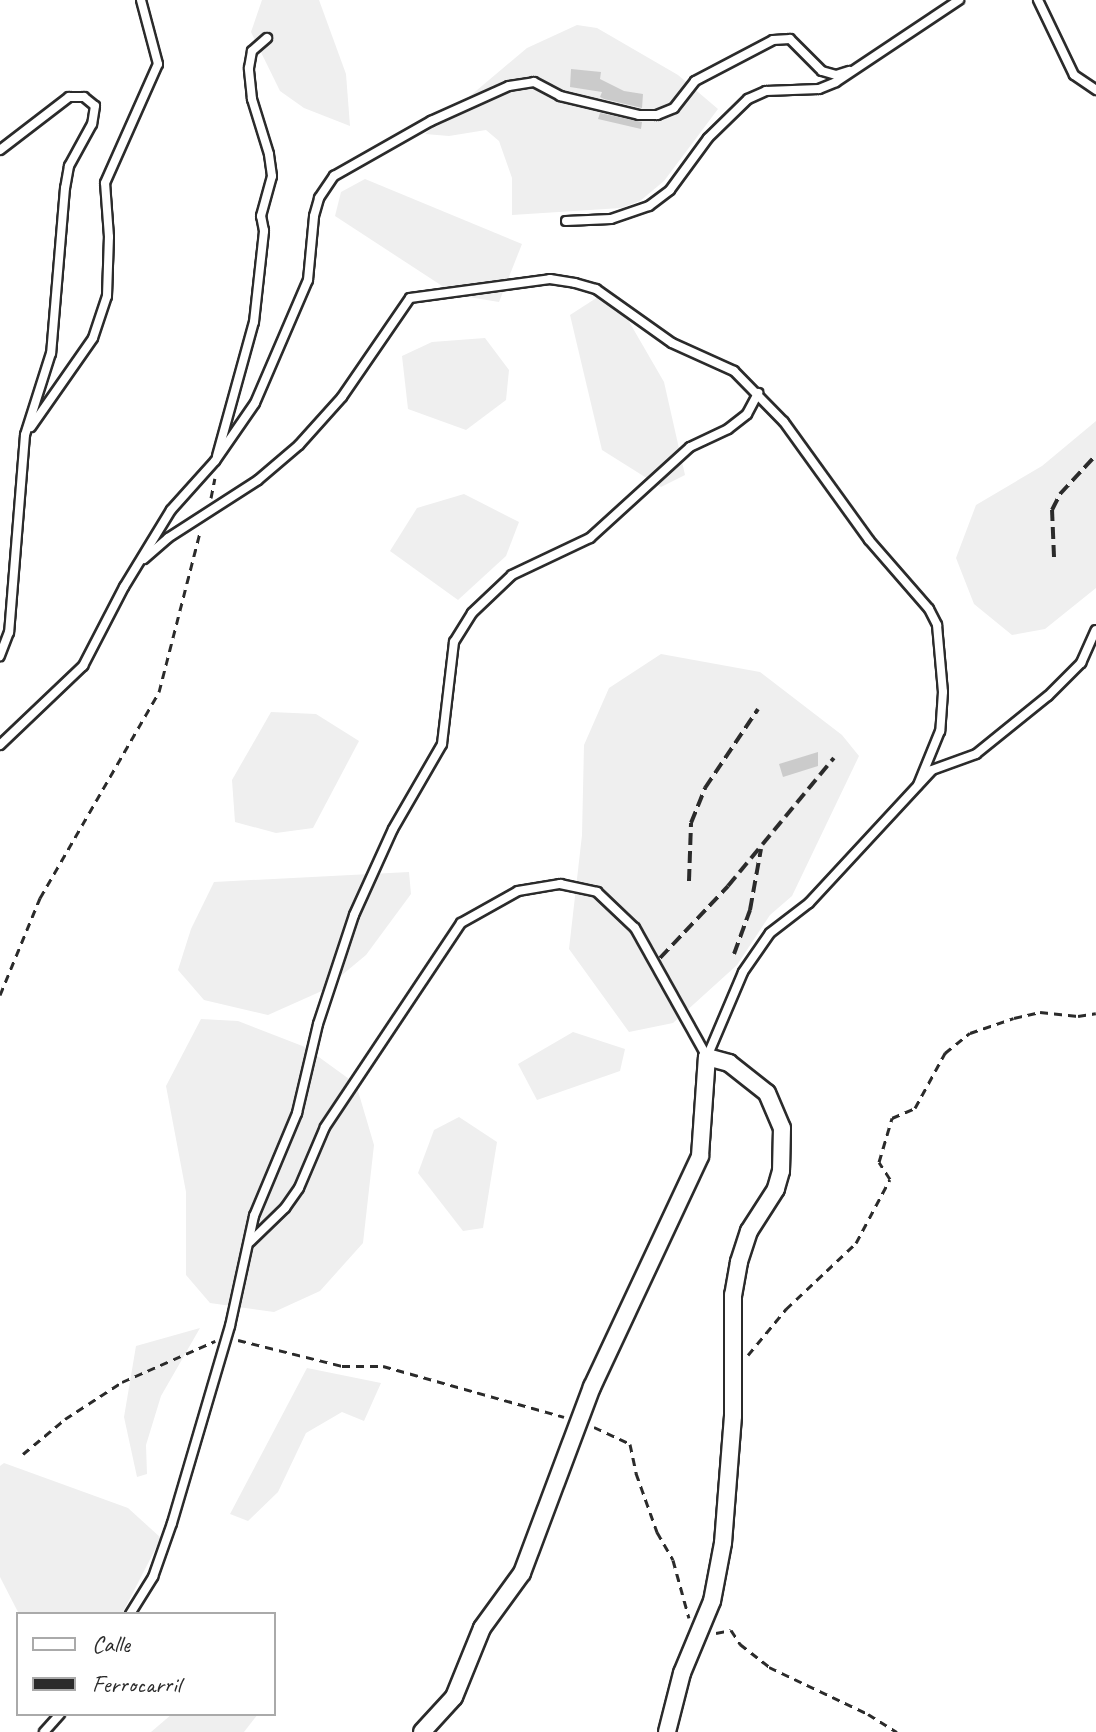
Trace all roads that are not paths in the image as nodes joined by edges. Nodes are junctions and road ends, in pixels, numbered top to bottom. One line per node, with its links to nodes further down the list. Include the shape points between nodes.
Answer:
1 (141, 0): 10 (lane, via 158,64 105,183 107,296 93,338)
2 (959, 0): 5 (lane)
3 (1038, 0): 6 (lane, via 1074,75)
4 (267, 38): 11 (lane, via 252,51 249,68 272,176 261,216 254,322)
5 (849, 71): 8 (lane, via 819,89 766,91 748,99 708,138 670,190 649,206 611,219); 11 (lane, via 822,71 790,39 773,40 695,81 674,108 657,115 569,98 534,82 509,86 344,169 319,198 308,280 297,313 255,403)
6 (1096, 90)
7 (0, 150): 10 (lane, via 69,97 84,97 95,106 92,124 69,166 51,353)
8 (566, 221)
9 (758, 393): 12 (lane, via 734,371 672,343 596,289 550,279 422,294 398,310 342,397 299,445); 16 (lane, via 937,625 943,692 940,731); 18 (lane, via 747,414 690,447 590,538 512,575 472,613 454,642 442,744 393,829 354,915 318,1024 297,1113 254,1216)
10 (25, 435): 14 (lane, via 9,632)
11 (215, 461): 12 (lane, via 171,510)
12 (136, 566): 15 (lane, via 83,666)
13 (1096, 630): 16 (lane, via 1081,663 1048,696 976,754 932,770)
14 (0, 656)
15 (0, 745)
16 (918, 785): 17 (lane, via 809,903 770,933 743,972)
17 (707, 1057): 18 (lane, via 635,928 597,892 560,884 518,891 461,923 325,1127 299,1188); 22 (street, via 700,1156 592,1387 522,1573 482,1628 454,1697); 23 (street, via 729,1063 767,1093 782,1128 781,1171 739,1262 733,1295 723,1543 712,1601 682,1673)
18 (250, 1242): 19 (lane, via 172,1523 153,1577)
19 (131, 1612)
20 (58, 1716): 21 (lane)
21 (44, 1732)
22 (422, 1732)
23 (667, 1732)

